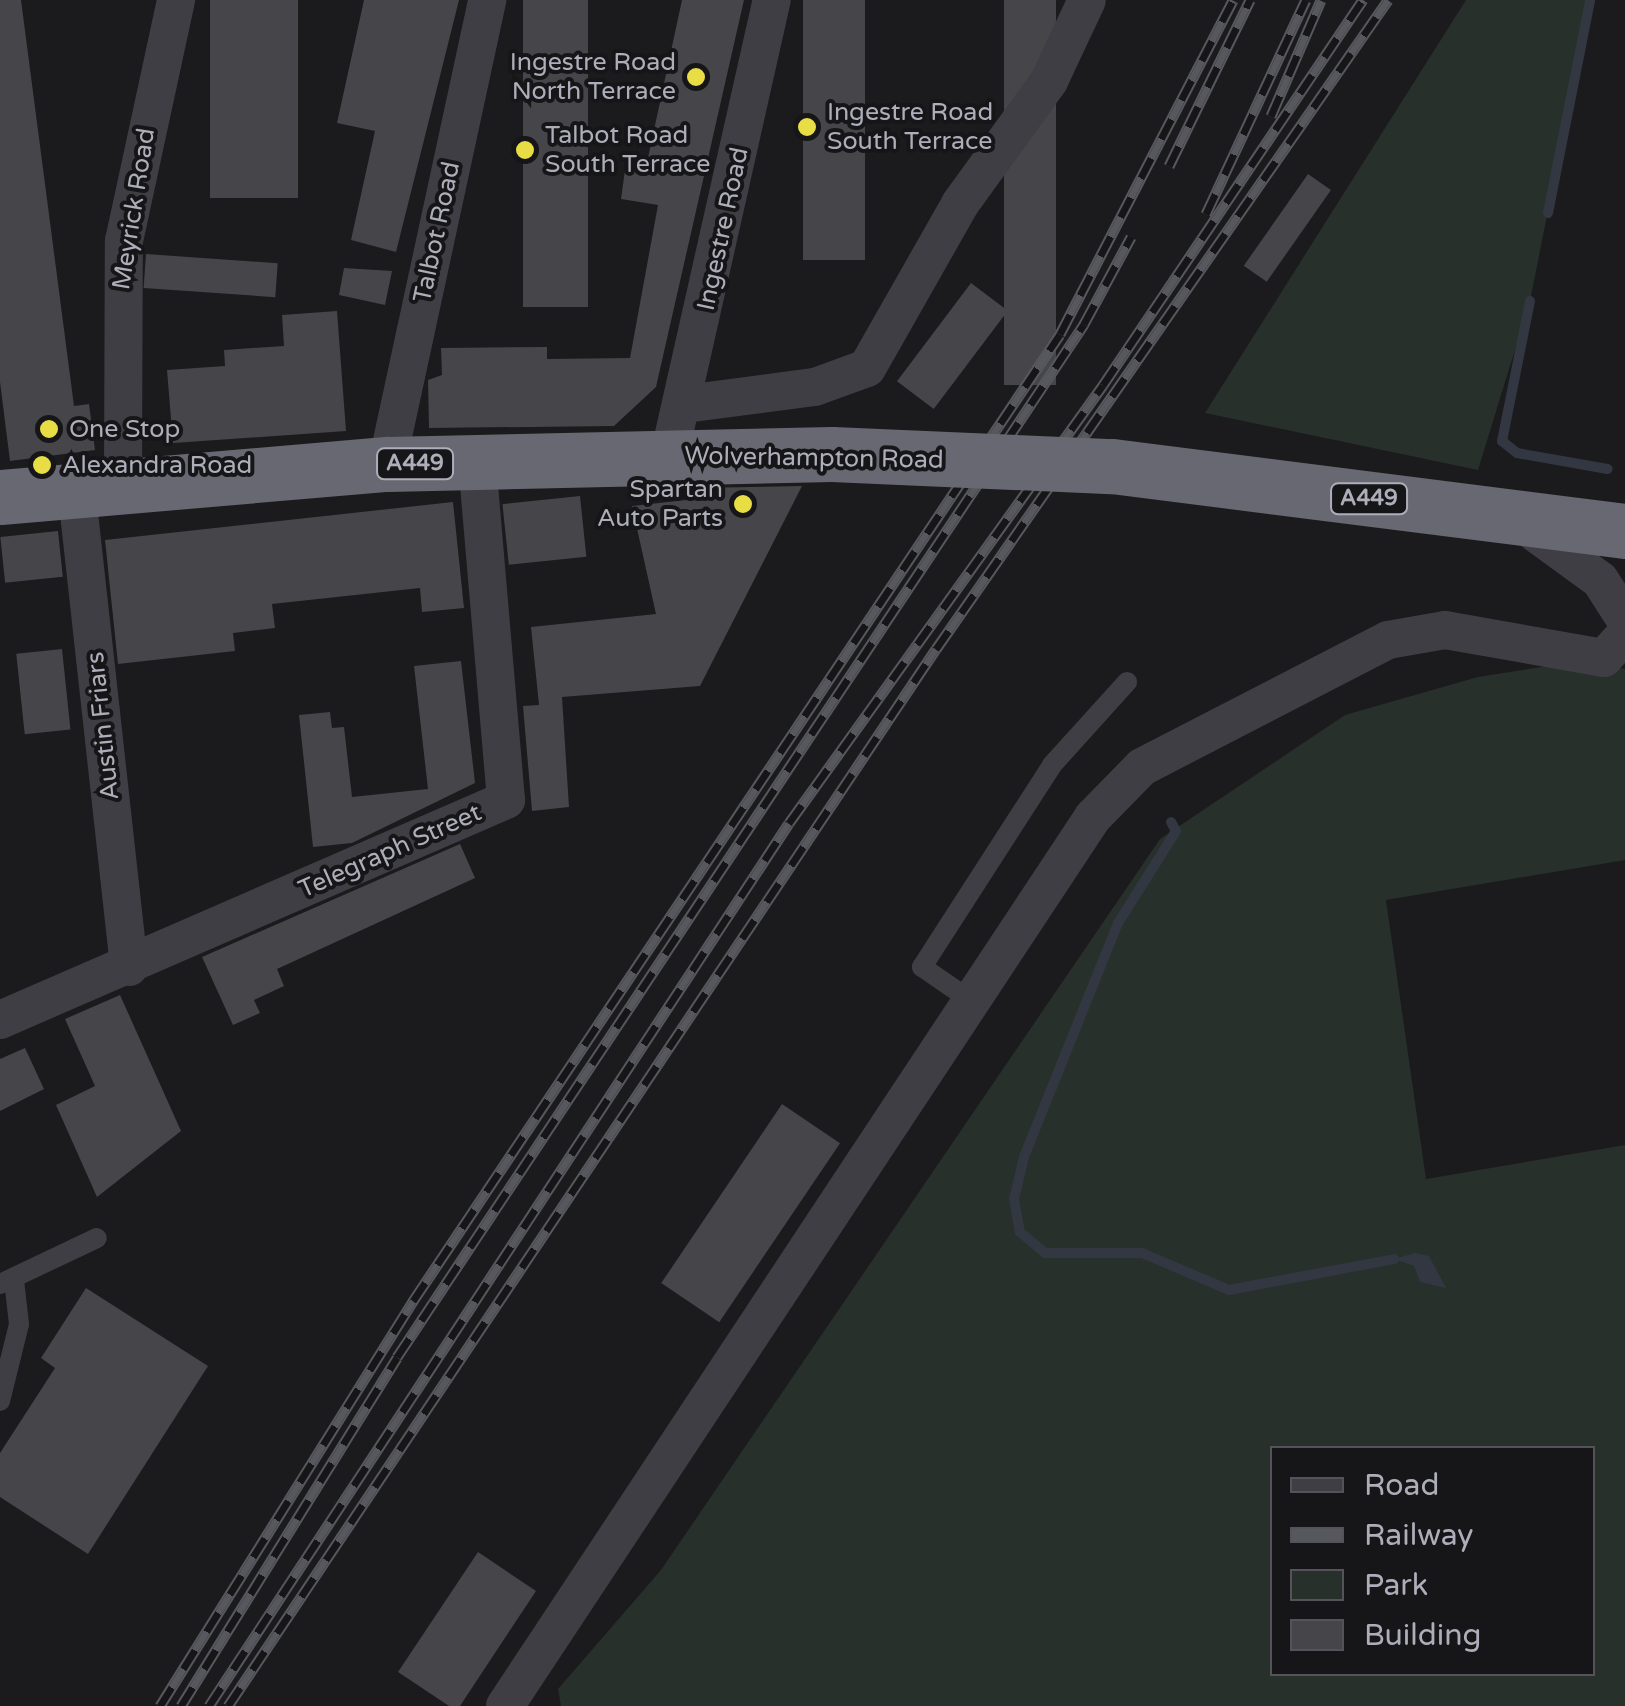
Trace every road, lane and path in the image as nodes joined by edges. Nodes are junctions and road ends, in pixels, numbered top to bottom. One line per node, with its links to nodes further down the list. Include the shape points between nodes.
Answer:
1 (176, 0): 9 (street, Meyrick Road, via 124,241)
2 (488, 0): 8 (street, Talbot Road)
3 (772, 0): 5 (street, Ingestre Road)
4 (1087, 0): 5 (street, via 1049,81 960,204 866,368 815,388)
5 (685, 404): 6 (street, Ingestre Road)
6 (669, 456): 7 (highway, Wolverhampton Road / A449); 11 (highway, Wolverhampton Road / A449, bridge, via 832,454 1112,466)
7 (477, 463): 8 (highway, Wolverhampton Road / A449); 16 (street, Telegraph Street, via 506,800)
8 (387, 464): 9 (highway, Wolverhampton Road / A449)
9 (99, 483): 10 (highway, Wolverhampton Road / A449); 16 (street, Austin Friars)
10 (0, 496)
11 (1519, 521): 12 (highway, Wolverhampton Road / A449); 13 (street, via 1600,580)
12 (1625, 531)
13 (1625, 619)
14 (1625, 634): 17 (street, via 1604,658 1445,630 1388,640 1142,767 1093,817)
15 (1127, 682): 17 (lane, via 1052,766 922,966)
16 (129, 966): 18 (street)
17 (972, 1002): 22 (street)
18 (0, 1020)
19 (97, 1238): 20 (lane)
20 (7, 1282): 21 (lane, via 19,1324)
21 (0, 1402)
22 (505, 1706)

